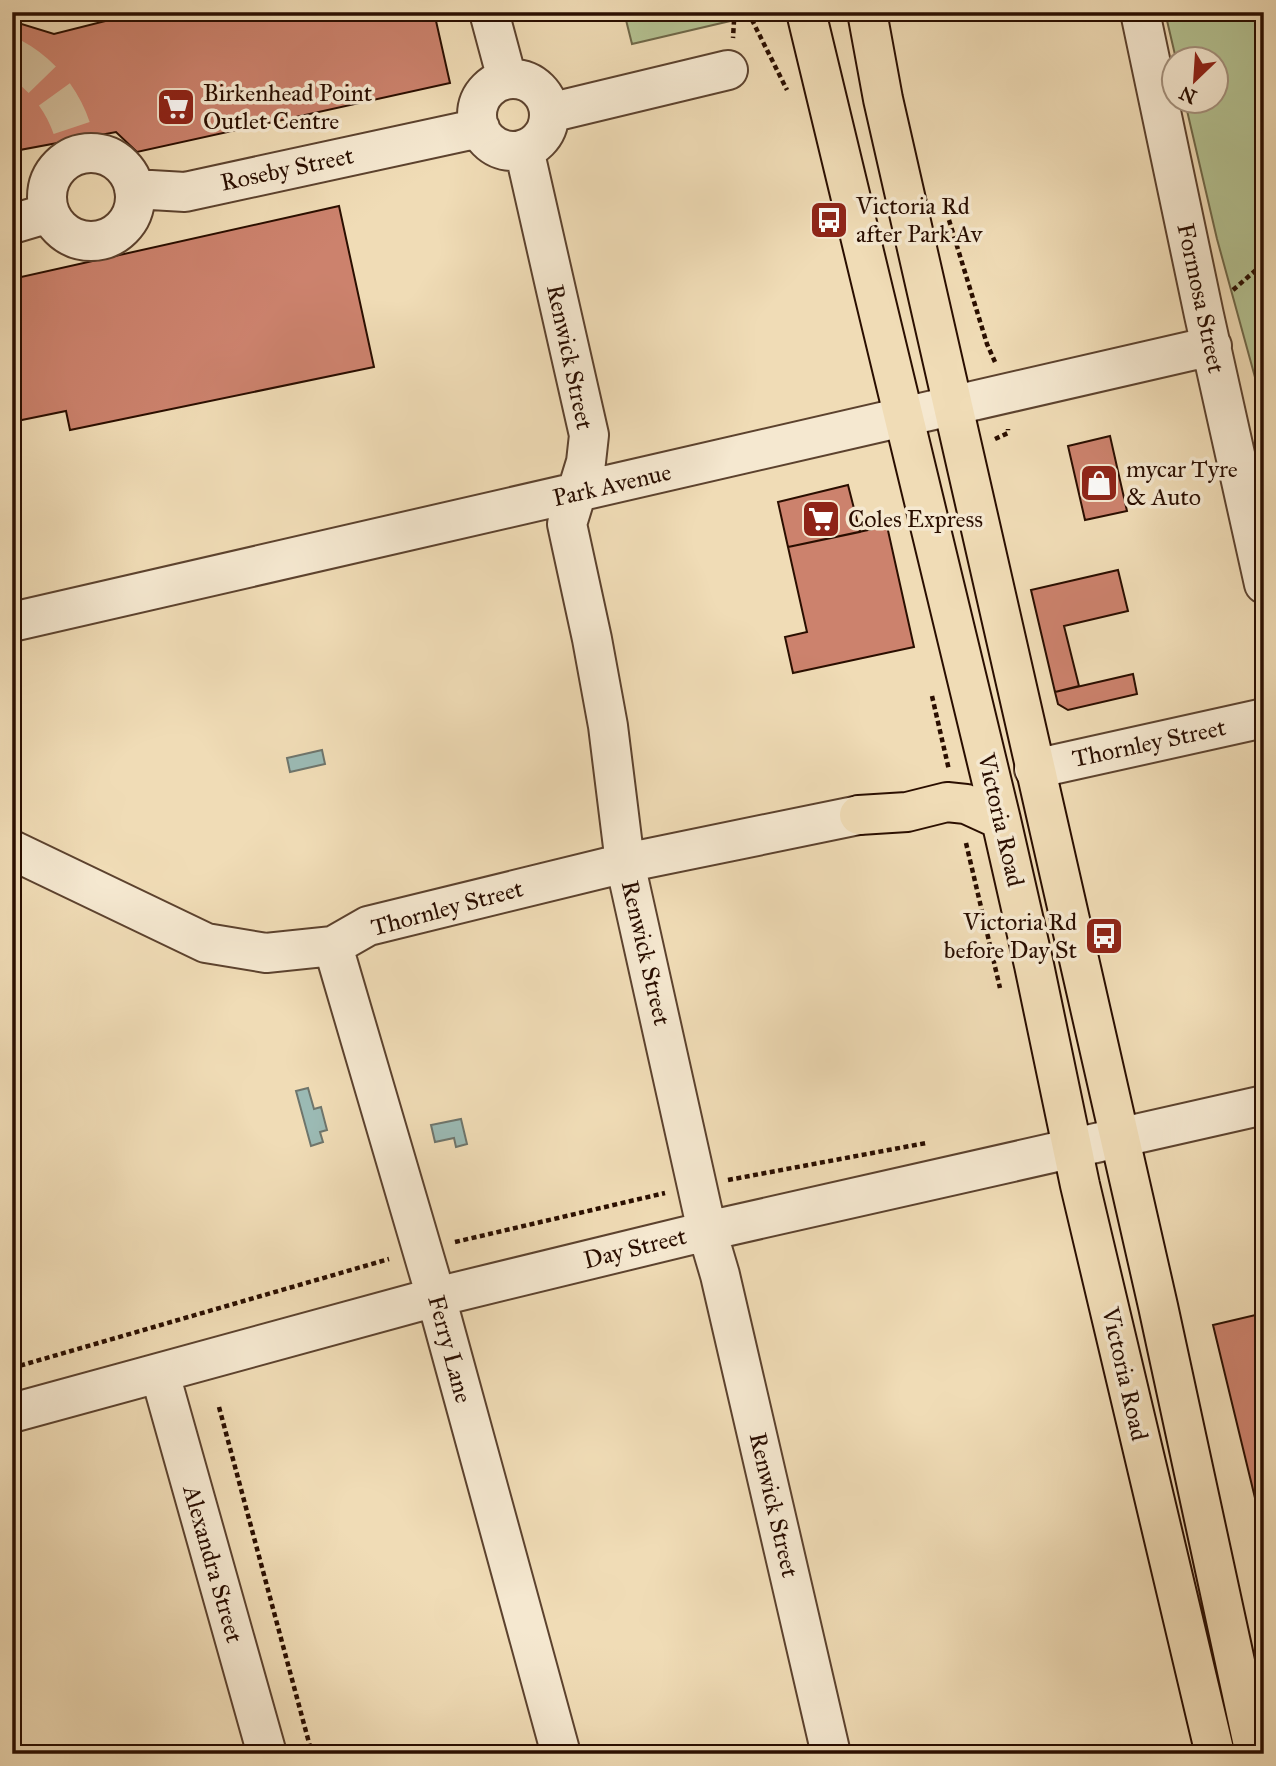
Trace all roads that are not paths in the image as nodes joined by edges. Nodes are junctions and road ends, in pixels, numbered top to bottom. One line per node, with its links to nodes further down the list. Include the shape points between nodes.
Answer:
1 (489, 12): 6 (street)
2 (806, 12): 15 (highway, Victoria Road)
3 (867, 12): 14 (highway, Victoria Road)
4 (1140, 12): 13 (street, Formosa Street)
5 (728, 70): 7 (street)
6 (507, 79): 7 (street, via 519,79 540,90); 8 (street, via 482,97 477,117)
7 (549, 113): 9 (street, via 545,131)
8 (480, 128): 9 (street, via 503,149); 10 (street, Roseby Street, via 185,192)
9 (524, 149): 16 (street, Renwick Street, via 589,435)
10 (134, 189): 11 (street, via 130,217 98,250 68,235); 11 (street, via 119,164 77,147 52,178)
11 (49, 213): 12 (street)
12 (12, 224)
13 (1212, 346): 14 (street, Park Avenue); 17 (street, Formosa Street)
14 (952, 405): 15 (street, Park Avenue); 20 (highway, Victoria Road)
15 (902, 418): 16 (street, Park Avenue); 22 (highway, Victoria Road, via 917,464)
16 (578, 493): 18 (street, Park Avenue); 24 (street, Renwick Street, via 567,524 608,726)
17 (1264, 584)
18 (12, 622)
19 (1264, 718): 20 (street, Thornley Street)
20 (1034, 769): 27 (highway, Victoria Road)
21 (859, 815): 22 (highway, via 907,812 947,802 966,804); 24 (street, Thornley Street)
22 (1001, 820): 28 (highway, Victoria Road)
23 (12, 850): 25 (street, Thornley Street, via 206,943 267,953)
24 (625, 863): 25 (street, Thornley Street, via 368,926); 29 (street, Renwick Street)
25 (332, 946): 30 (street, Ferry Lane)
26 (1264, 1105): 27 (street, Day Street)
27 (1119, 1138): 28 (street, Day Street); 37 (highway, Victoria Road)
28 (1074, 1148): 29 (street, Day Street); 36 (highway, Victoria Road)
29 (707, 1231): 30 (street, Day Street); 35 (street, Renwick Street)
30 (436, 1297): 31 (street, Day Street); 34 (street, Ferry Lane)
31 (160, 1374): 32 (street, Day Street); 33 (street, Alexandra Street)
32 (12, 1413)
33 (267, 1754)
34 (561, 1754)
35 (831, 1754)
36 (1215, 1754)
37 (1255, 1754)

